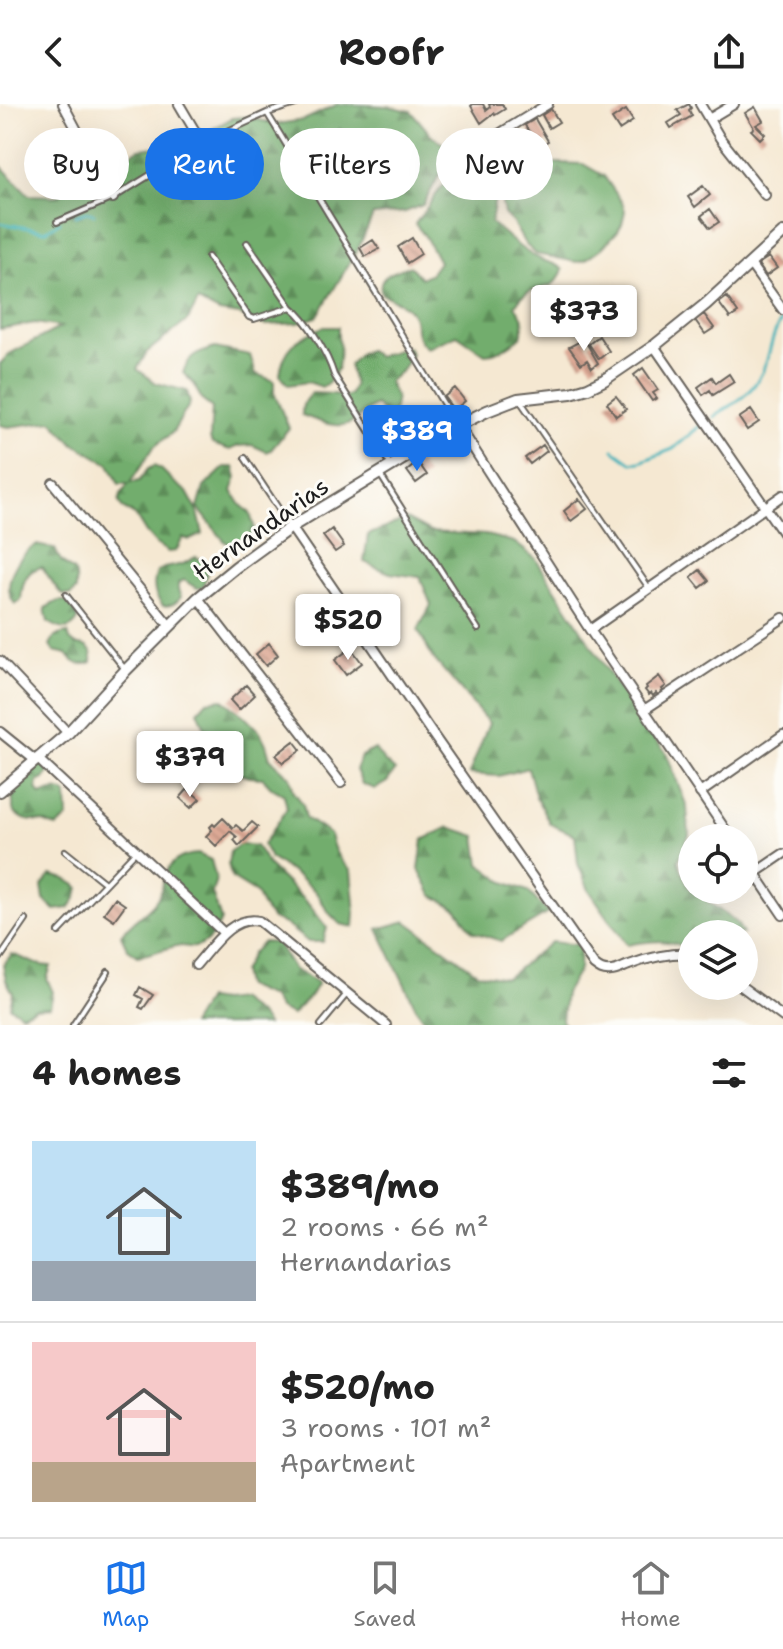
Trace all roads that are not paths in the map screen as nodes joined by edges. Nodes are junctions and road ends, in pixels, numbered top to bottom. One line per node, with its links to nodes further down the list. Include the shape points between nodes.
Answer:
1 (63, 104): 9 (street)
2 (179, 104): 10 (street)
3 (296, 104): 7 (lane)
4 (548, 104): 12 (street)
5 (700, 104): 8 (street)
6 (734, 104): 8 (street)
7 (267, 113): 11 (lane); 24 (lane)
8 (709, 119): 13 (street)
9 (76, 128)
10 (193, 128)
11 (234, 128)
12 (509, 128)
13 (765, 195)
14 (108, 200): 15 (lane)
15 (57, 222)
16 (783, 233): 19 (street, Hernandarias)
17 (247, 243): 20 (lane)
18 (208, 257): 20 (lane, via 249,317)
19 (750, 264): 21 (street); 22 (street, Hernandarias)
20 (291, 307): 26 (lane)
21 (783, 310)
22 (654, 346): 23 (street, Hernandarias, via 588,388); 30 (street)
23 (518, 399): 24 (street, Hernandarias); 33 (lane)
24 (458, 426): 26 (street, Hernandarias); 39 (street)
25 (245, 458): 31 (lane)
26 (392, 466): 27 (street, Hernandarias)
27 (379, 474): 31 (street, Hernandarias); 38 (lane)
28 (53, 483): 37 (street)
29 (783, 495): 30 (street)
30 (765, 507): 32 (street); 33 (street)
31 (291, 527): 35 (street, Hernandarias); 61 (street, via 594,965 610,972)
32 (783, 533)
33 (649, 588): 39 (street)
34 (66, 595): 41 (lane)
35 (198, 598): 37 (street, Hernandarias); 47 (street)
36 (783, 618): 42 (street)
37 (169, 625): 41 (street, Hernandarias)
38 (478, 629)
39 (590, 630): 42 (street)
40 (0, 661): 44 (street)
41 (126, 670): 44 (street, Hernandarias)
42 (644, 710): 49 (street)
43 (0, 732): 46 (street)
44 (68, 733): 46 (street, Hernandarias)
45 (783, 735): 49 (street)
46 (37, 760): 48 (street, Hernandarias); 52 (street)
47 (341, 783)
48 (0, 791)
49 (700, 793): 50 (street)
50 (721, 824)
51 (65, 851): 56 (lane)
52 (136, 851): 56 (lane); 60 (street)
53 (783, 854): 54 (street)
54 (758, 871)
55 (758, 878): 57 (street)
56 (105, 883): 59 (lane)
57 (783, 915)
58 (26, 920): 62 (lane)
59 (59, 932)
60 (224, 933): 63 (street); 65 (street, via 242,922 259,921)
61 (678, 955)
62 (0, 958)
63 (196, 965)
64 (108, 972): 68 (lane)
65 (348, 993): 69 (lane); 70 (street)
66 (758, 999): 67 (street)
67 (783, 1017)
68 (73, 1025)
69 (321, 1025)
70 (386, 1025)

